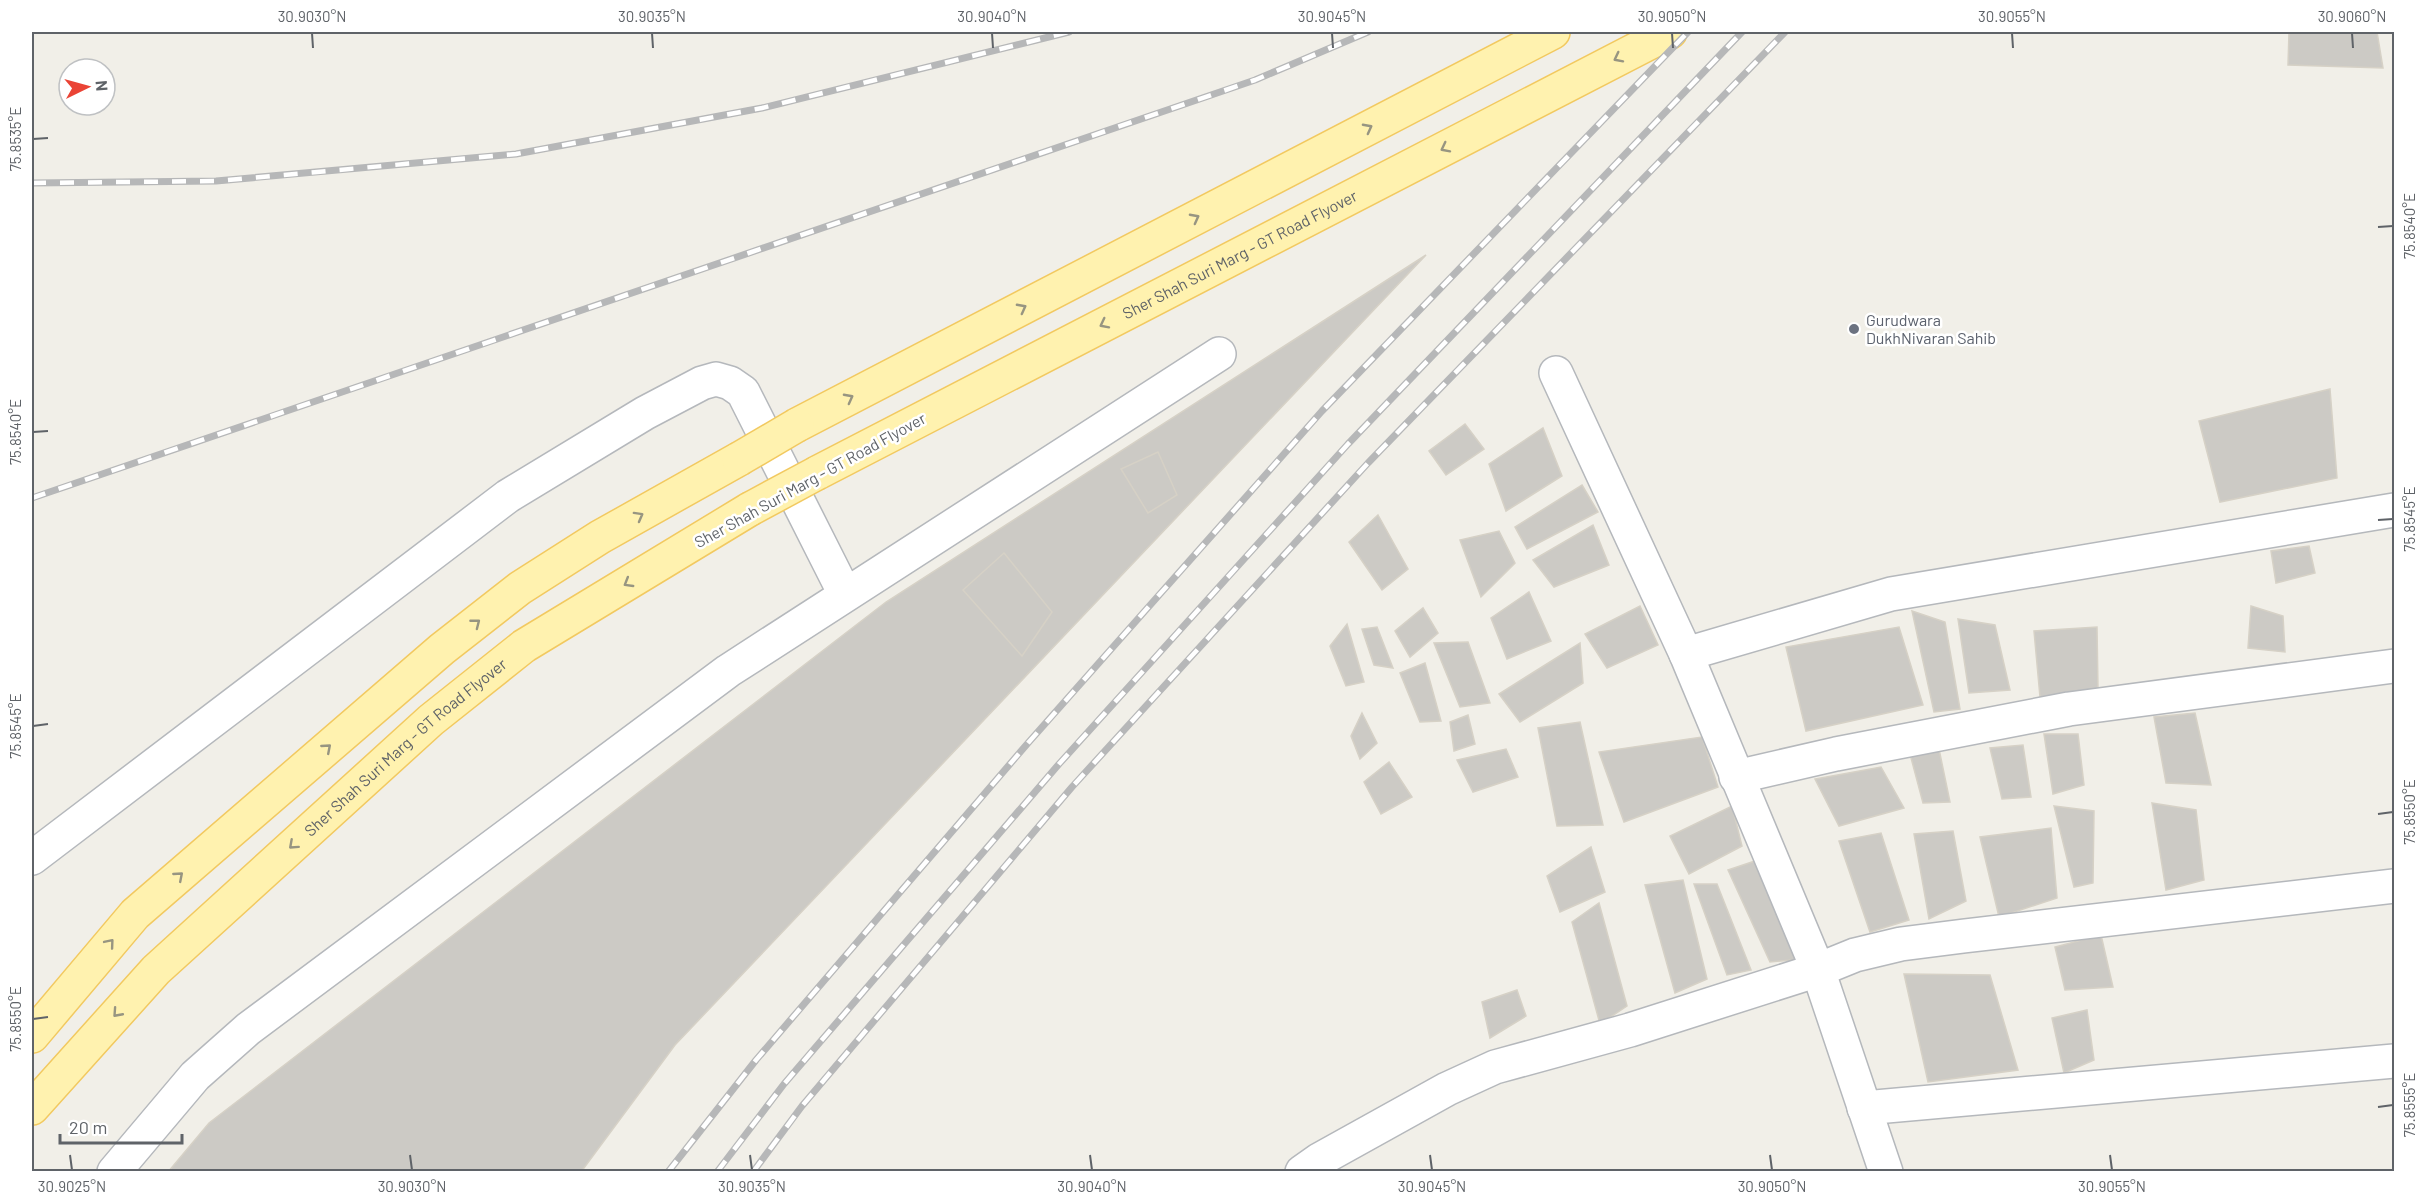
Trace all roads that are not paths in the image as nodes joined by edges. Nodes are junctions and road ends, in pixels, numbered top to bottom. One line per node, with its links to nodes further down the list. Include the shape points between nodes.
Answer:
1 (1553, 32): 13 (main road, one-way to 1, bridge, via 135,914 442,649 520,588 600,537 797,425)
2 (1670, 32): 15 (main road, Sher Shah Suri Marg - GT Road Flyover, one-way to 15, bridge, via 807,478 524,646 431,720 156,970)
3 (1219, 354): 6 (street)
4 (1556, 373): 7 (street)
5 (2394, 510): 7 (street, via 1891,594)
6 (845, 594): 10 (street, via 743,392 716,378 645,413 508,496); 17 (street, via 728,671 248,1029 195,1076)
7 (1686, 654): 9 (street)
8 (2394, 666): 9 (street, via 2069,709)
9 (1736, 777): 12 (street)
10 (32, 858)
11 (2394, 886): 12 (street, via 1901,945 1855,955)
12 (1818, 970): 16 (street); 18 (street, via 1630,1030 1495,1067 1408,1110)
13 (32, 1036)
14 (2394, 1061): 16 (street)
15 (32, 1108)
16 (1864, 1108): 19 (street)
17 (114, 1172)
18 (1302, 1172)
19 (1886, 1172)

